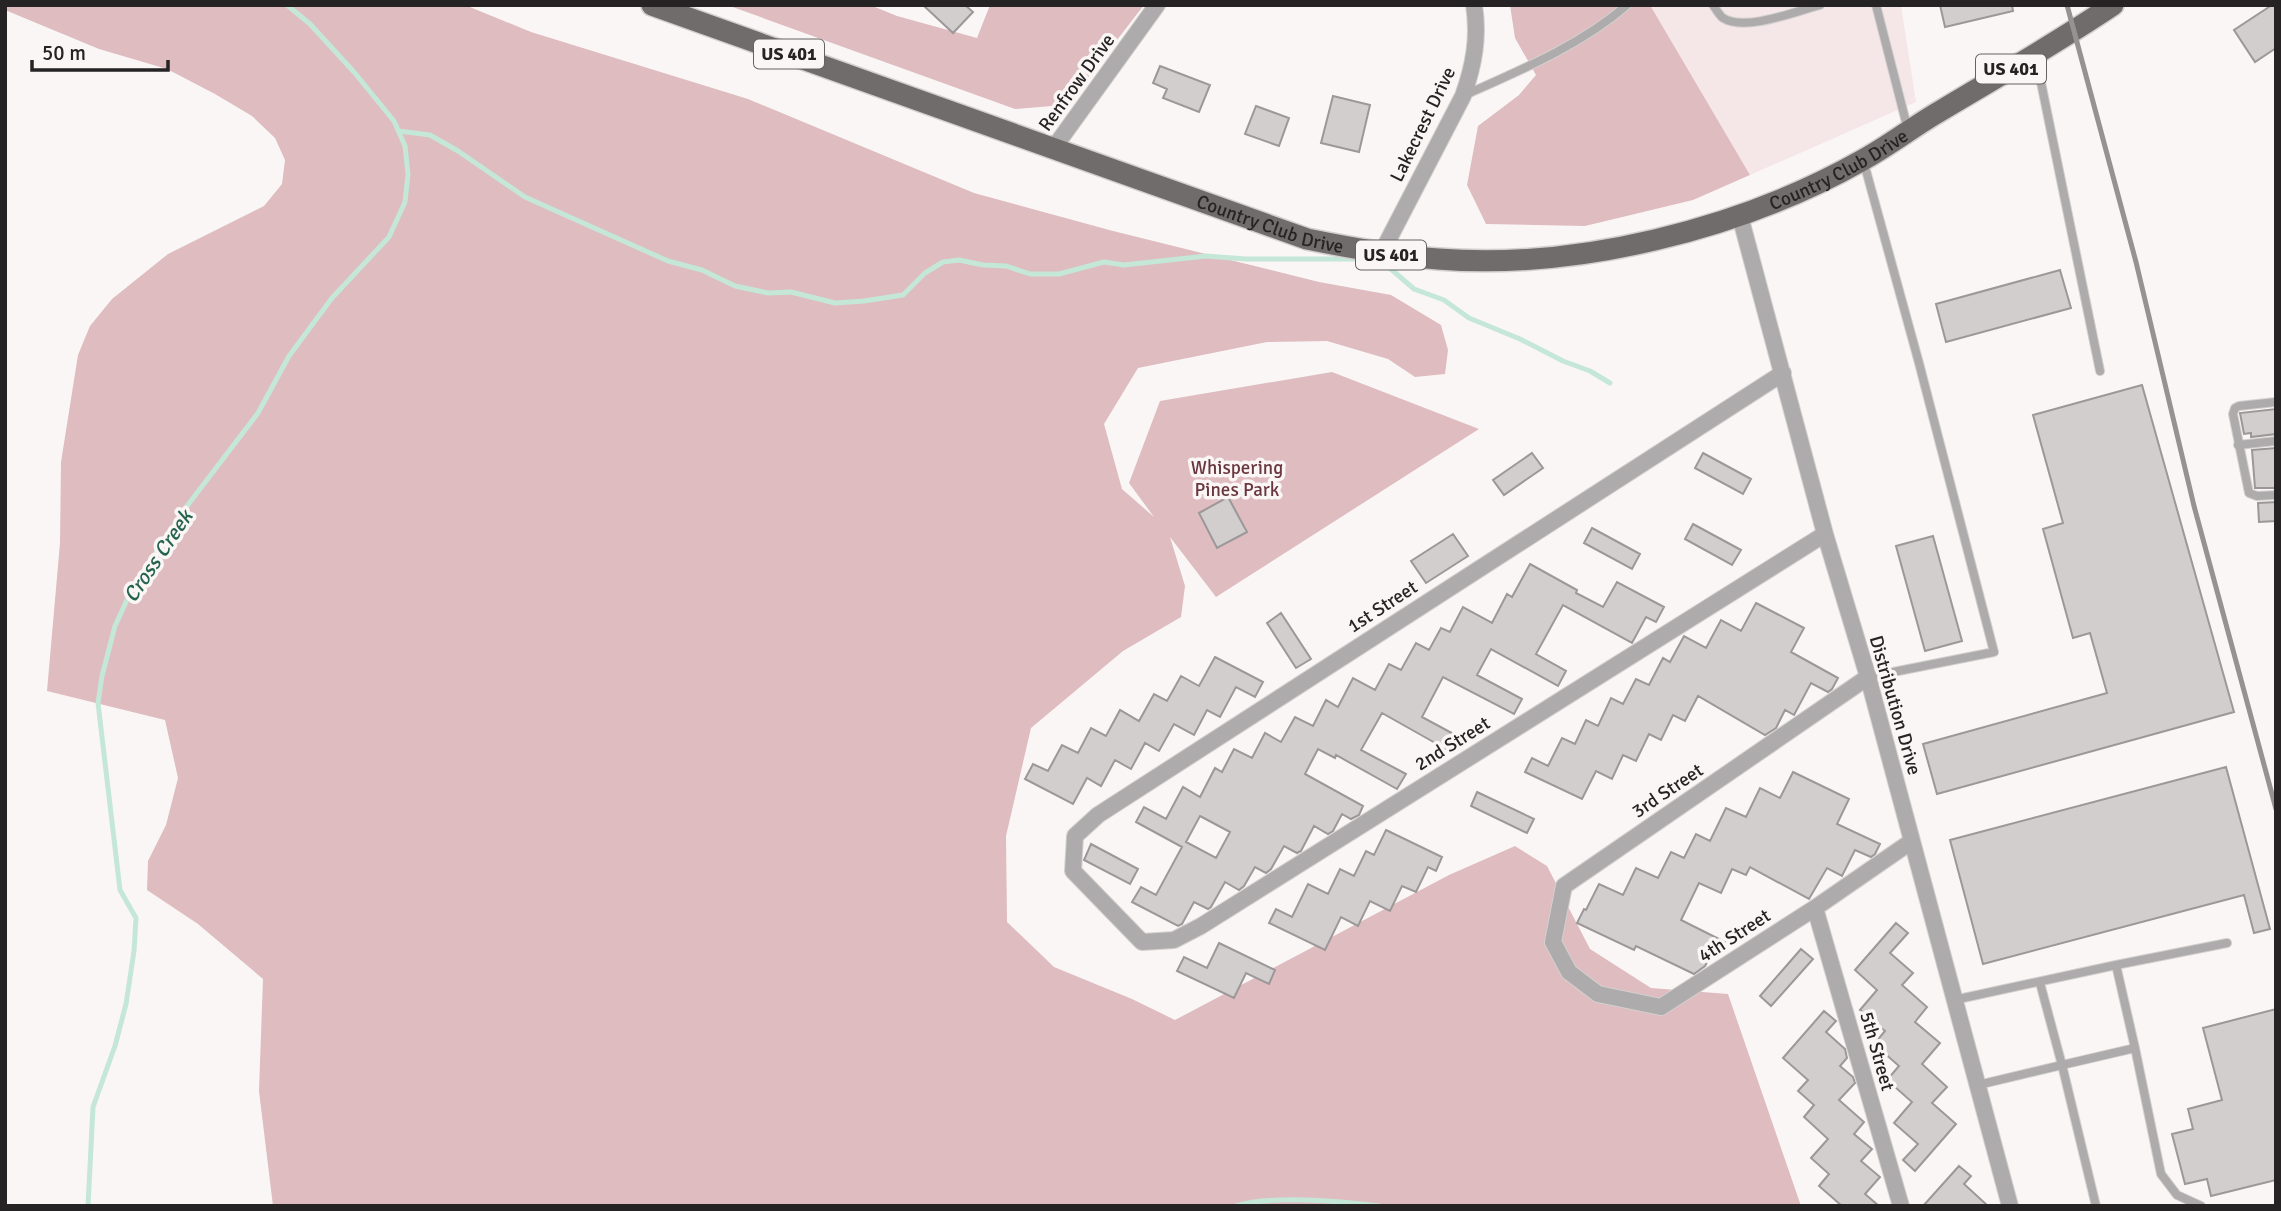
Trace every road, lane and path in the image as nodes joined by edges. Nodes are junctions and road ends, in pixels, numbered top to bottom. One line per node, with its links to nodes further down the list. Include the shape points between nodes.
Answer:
1 (652, 5): 12 (main road, Country Club Drive / US 401)
2 (1157, 5): 12 (street, Renfrow Drive)
3 (1474, 5): 10 (street, Lakecrest Drive, via 1476,48)
4 (1627, 5): 10 (lane, via 1609,21 1529,67)
5 (1713, 5): 6 (lane, via 1722,18 1750,24)
6 (1820, 5)
7 (1876, 5): 11 (lane)
8 (2113, 5): 9 (main road, Country Club Drive / US 401)
9 (2035, 55): 11 (main road, Country Club Drive / US 401); 16 (lane)
10 (1462, 96): 15 (street, Lakecrest Drive)
11 (1908, 130): 13 (main road, Country Club Drive / US 401)
12 (1053, 149): 15 (main road, Country Club Drive / US 401, via 1307,239)
13 (1863, 160): 14 (main road, Country Club Drive / US 401); 23 (lane, via 1994,652)
14 (1740, 216): 15 (main road, Country Club Drive / US 401, via 1650,241 1539,259 1476,261); 17 (street, Distribution Drive)
15 (1381, 254)
16 (2100, 371)
17 (1783, 373): 22 (street, Distribution Drive); 25 (street, 1st Street, via 1098,814 1075,836 1073,872)
18 (2276, 402): 20 (lane, via 2235,408)
19 (2276, 442): 20 (lane)
20 (2238, 445): 21 (lane, via 2249,493)
21 (2276, 495)
22 (1825, 534): 23 (street, Distribution Drive); 25 (street, 2nd Street, via 1174,940 1142,942)
23 (1868, 677): 24 (street, Distribution Drive); 29 (street, 3rd Street, via 1564,886 1553,942)
24 (1912, 841): 26 (street, 4th Street); 31 (street, Distribution Drive)
25 (1104, 903)
26 (1815, 908): 29 (street, 4th Street, via 1661,1007 1598,994); 35 (street, 5th Street)
27 (2227, 943): 28 (lane)
28 (2116, 965): 30 (lane); 32 (lane)
29 (1569, 972)
30 (2040, 983): 31 (lane); 33 (lane)
31 (1954, 1000): 34 (street, Distribution Drive)
32 (2135, 1048): 33 (lane); 38 (lane, via 2161,1174 2177,1195)
33 (2062, 1065): 34 (lane); 37 (lane)
34 (1977, 1085): 36 (street, Distribution Drive)
35 (1901, 1206)
36 (2010, 1206)
37 (2096, 1206)
38 (2201, 1206)

